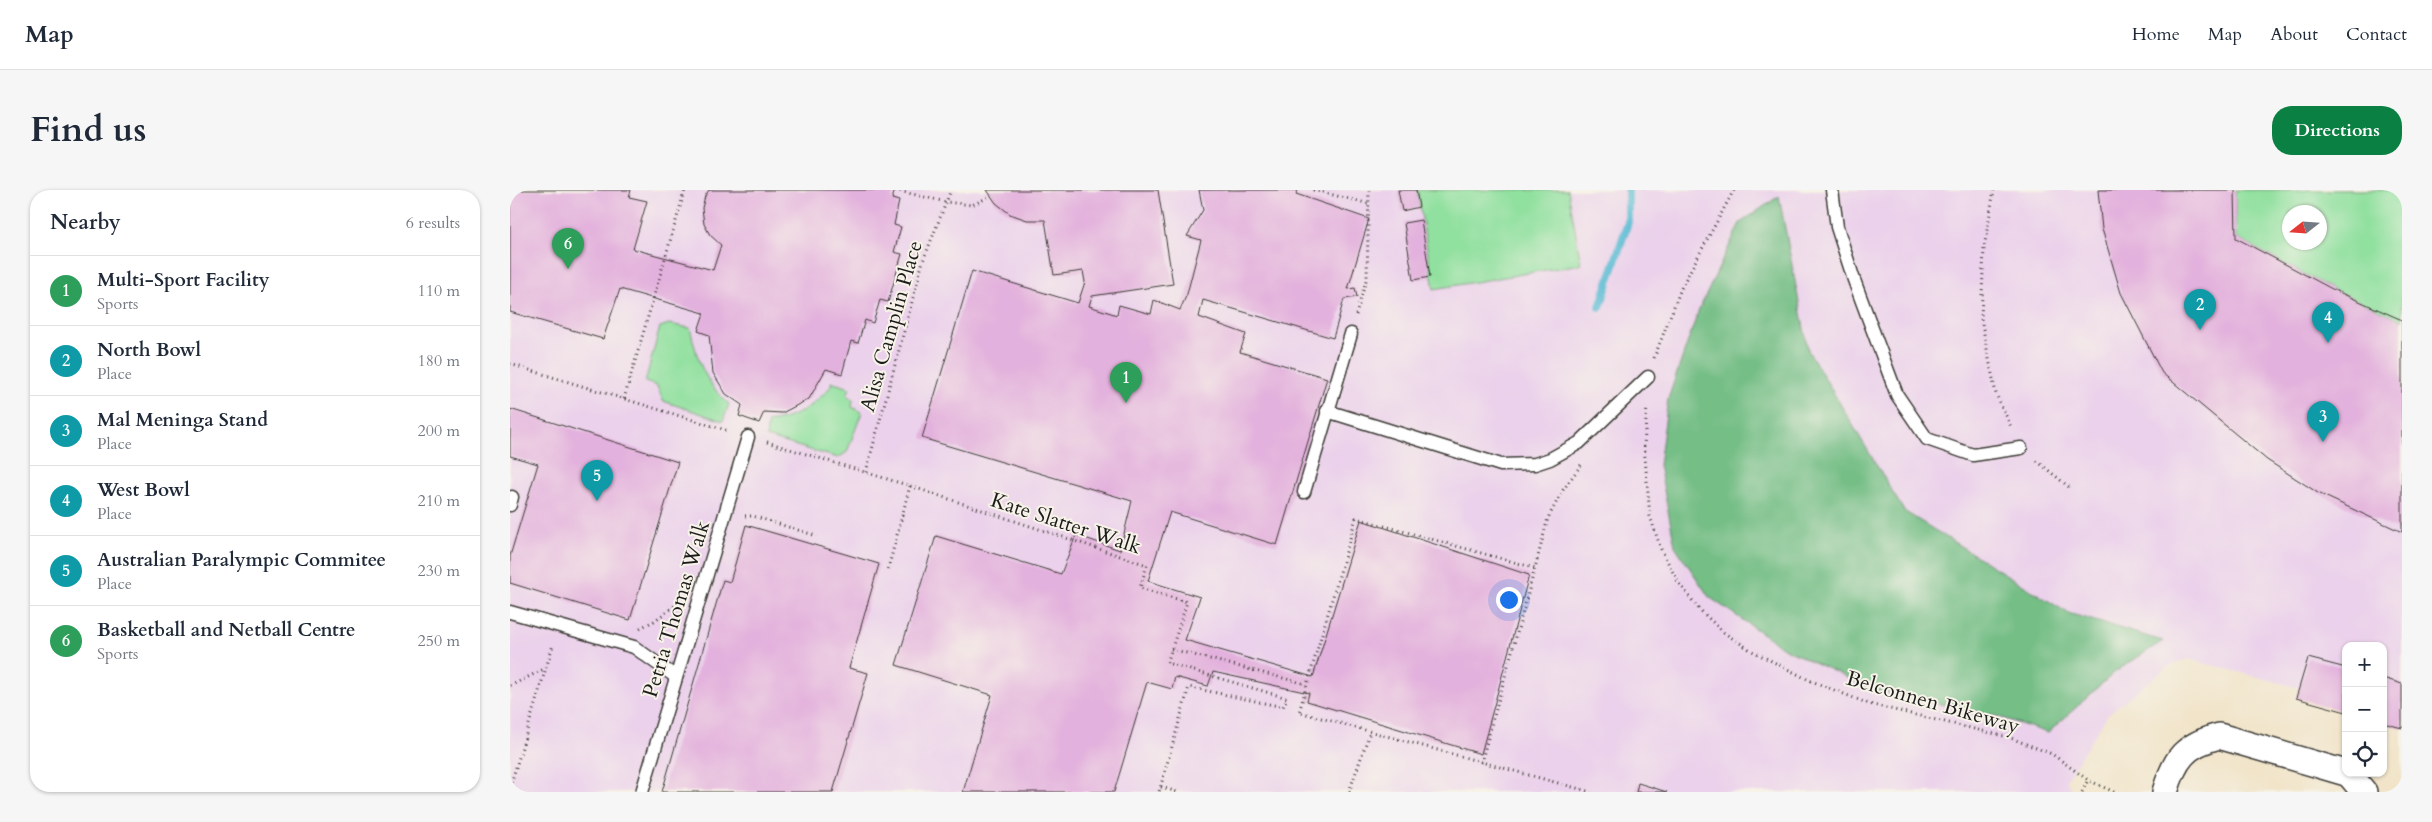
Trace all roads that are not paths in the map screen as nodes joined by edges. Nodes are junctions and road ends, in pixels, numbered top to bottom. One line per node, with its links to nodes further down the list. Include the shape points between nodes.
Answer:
1 (1832, 190): 6 (lane, via 1838,227 1854,280 1897,395 1927,439 1973,455)
2 (1351, 334): 4 (lane)
3 (1648, 377): 4 (lane, via 1579,443 1535,464 1501,465)
4 (1327, 411): 7 (lane)
5 (748, 436): 9 (lane, Petria Thomas Walk)
6 (2021, 448)
7 (1304, 492)
8 (510, 612): 9 (lane, via 634,647)
9 (676, 677): 12 (lane, Petria Thomas Walk)
10 (2342, 772): 13 (street, via 2219,736 2201,741 2179,757)
11 (2351, 777): 14 (street)
12 (642, 792)
13 (2165, 792)
14 (2364, 792)

